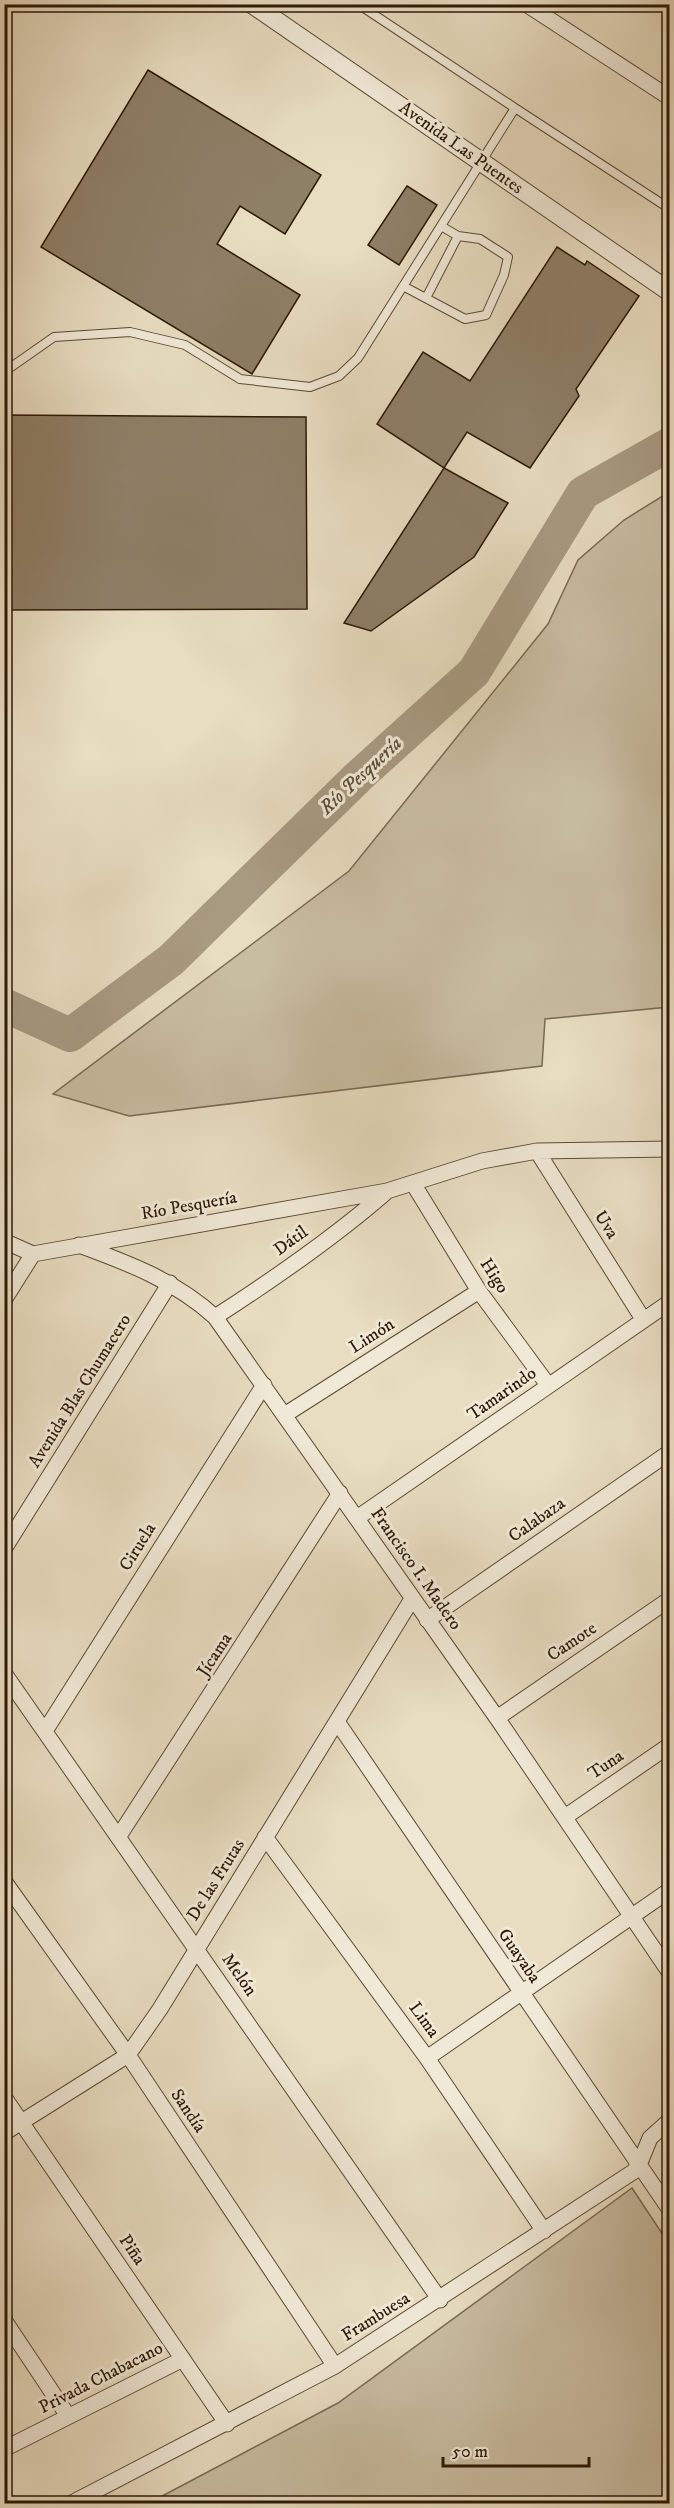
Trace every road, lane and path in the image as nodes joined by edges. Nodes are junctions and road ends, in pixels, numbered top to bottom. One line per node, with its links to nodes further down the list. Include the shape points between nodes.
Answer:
1 (252, 4): 6 (street, Avenida Las Puentes)
2 (358, 4): 5 (lane)
3 (526, 4): 4 (street)
4 (669, 98)
5 (515, 108): 6 (lane); 7 (lane)
6 (481, 162): 8 (lane); 11 (street, Avenida Las Puentes)
7 (669, 209)
8 (441, 226): 9 (lane); 10 (lane)
9 (458, 236): 12 (lane); 12 (lane, via 480,239 508,257 486,315 465,320)
10 (403, 286): 12 (lane); 13 (lane, via 358,358 339,376 310,387 240,379 185,345 130,332 54,337)
11 (669, 292)
12 (426, 298)
13 (4, 372)
14 (669, 1149): 15 (street, Río Pesquería)
15 (537, 1151): 16 (street, Río Pesquería, via 482,1161); 26 (street, Uva)
16 (414, 1185): 17 (street, Río Pesquería); 22 (street, Higo)
17 (387, 1191): 19 (street, Río Pesquería); 25 (street, Dátil, via 272,1280)
18 (4, 1241): 20 (street)
19 (79, 1245): 20 (street, Río Pesquería); 21 (street, Francisco I. Madero)
20 (33, 1254): 23 (street)
21 (170, 1283): 25 (street, Francisco I. Madero); 33 (street, Avenida Blas Chumacero)
22 (479, 1291): 28 (street, Higo); 29 (street, Limón)
23 (4, 1300)
24 (669, 1302): 26 (street, Tamarindo)
25 (215, 1317): 27 (street, Francisco I. Madero)
26 (643, 1319): 28 (street, Tamarindo)
27 (264, 1385): 29 (street, Francisco I. Madero); 40 (street, Ciruela)
28 (548, 1385): 32 (street, Tamarindo)
29 (286, 1414): 31 (street, Francisco I. Madero)
30 (669, 1452): 36 (street, Calabaza)
31 (340, 1494): 32 (street, Francisco I. Madero); 43 (street, Jícama)
32 (357, 1518): 34 (street, Francisco I. Madero)
33 (4, 1549)
34 (412, 1599): 36 (street, Francisco I. Madero); 39 (street, De las Frutas)
35 (669, 1599): 38 (street, Camote)
36 (427, 1620): 38 (street, Francisco I. Madero)
37 (4, 1673): 40 (street, Melón)
38 (497, 1718): 42 (street, Francisco I. Madero)
39 (338, 1722): 44 (street, De las Frutas); 50 (street, Guayaba)
40 (45, 1731): 43 (street, Melón)
41 (669, 1745): 42 (street, Tuna)
42 (565, 1817): 47 (street, Francisco I. Madero)
43 (119, 1836): 48 (street, Melón)
44 (265, 1837): 48 (street, De las Frutas); 52 (street, Lima)
45 (4, 1881): 51 (street, Sandía)
46 (669, 1890): 47 (street)
47 (631, 1916): 49 (street, Francisco I. Madero); 50 (street)
48 (196, 1948): 51 (street, De las Frutas); 60 (street, Melón)
49 (669, 1973)
50 (522, 1994): 52 (street); 57 (street, Guayaba)
51 (128, 2055): 54 (street, De las Frutas); 63 (street, Sandía)
52 (427, 2058): 59 (street, Lima)
53 (4, 2097): 54 (street, Piña)
54 (22, 2121): 56 (street, De las Frutas); 62 (street, Piña)
55 (669, 2121): 57 (street, via 650,2138)
56 (4, 2133)
57 (639, 2165): 58 (street, Guayaba); 59 (street, Frambuesa)
58 (669, 2210)
59 (544, 2231): 60 (street, Frambuesa)
60 (440, 2300): 63 (street, Frambuesa)
61 (4, 2320): 64 (street)
62 (183, 2359): 64 (street, Privada Chabacano); 65 (street, Piña)
63 (335, 2366): 65 (street, Frambuesa)
64 (68, 2416): 66 (street, Privada Chabacano)
65 (227, 2424): 67 (street, Frambuesa)
66 (4, 2449)
67 (70, 2504)

